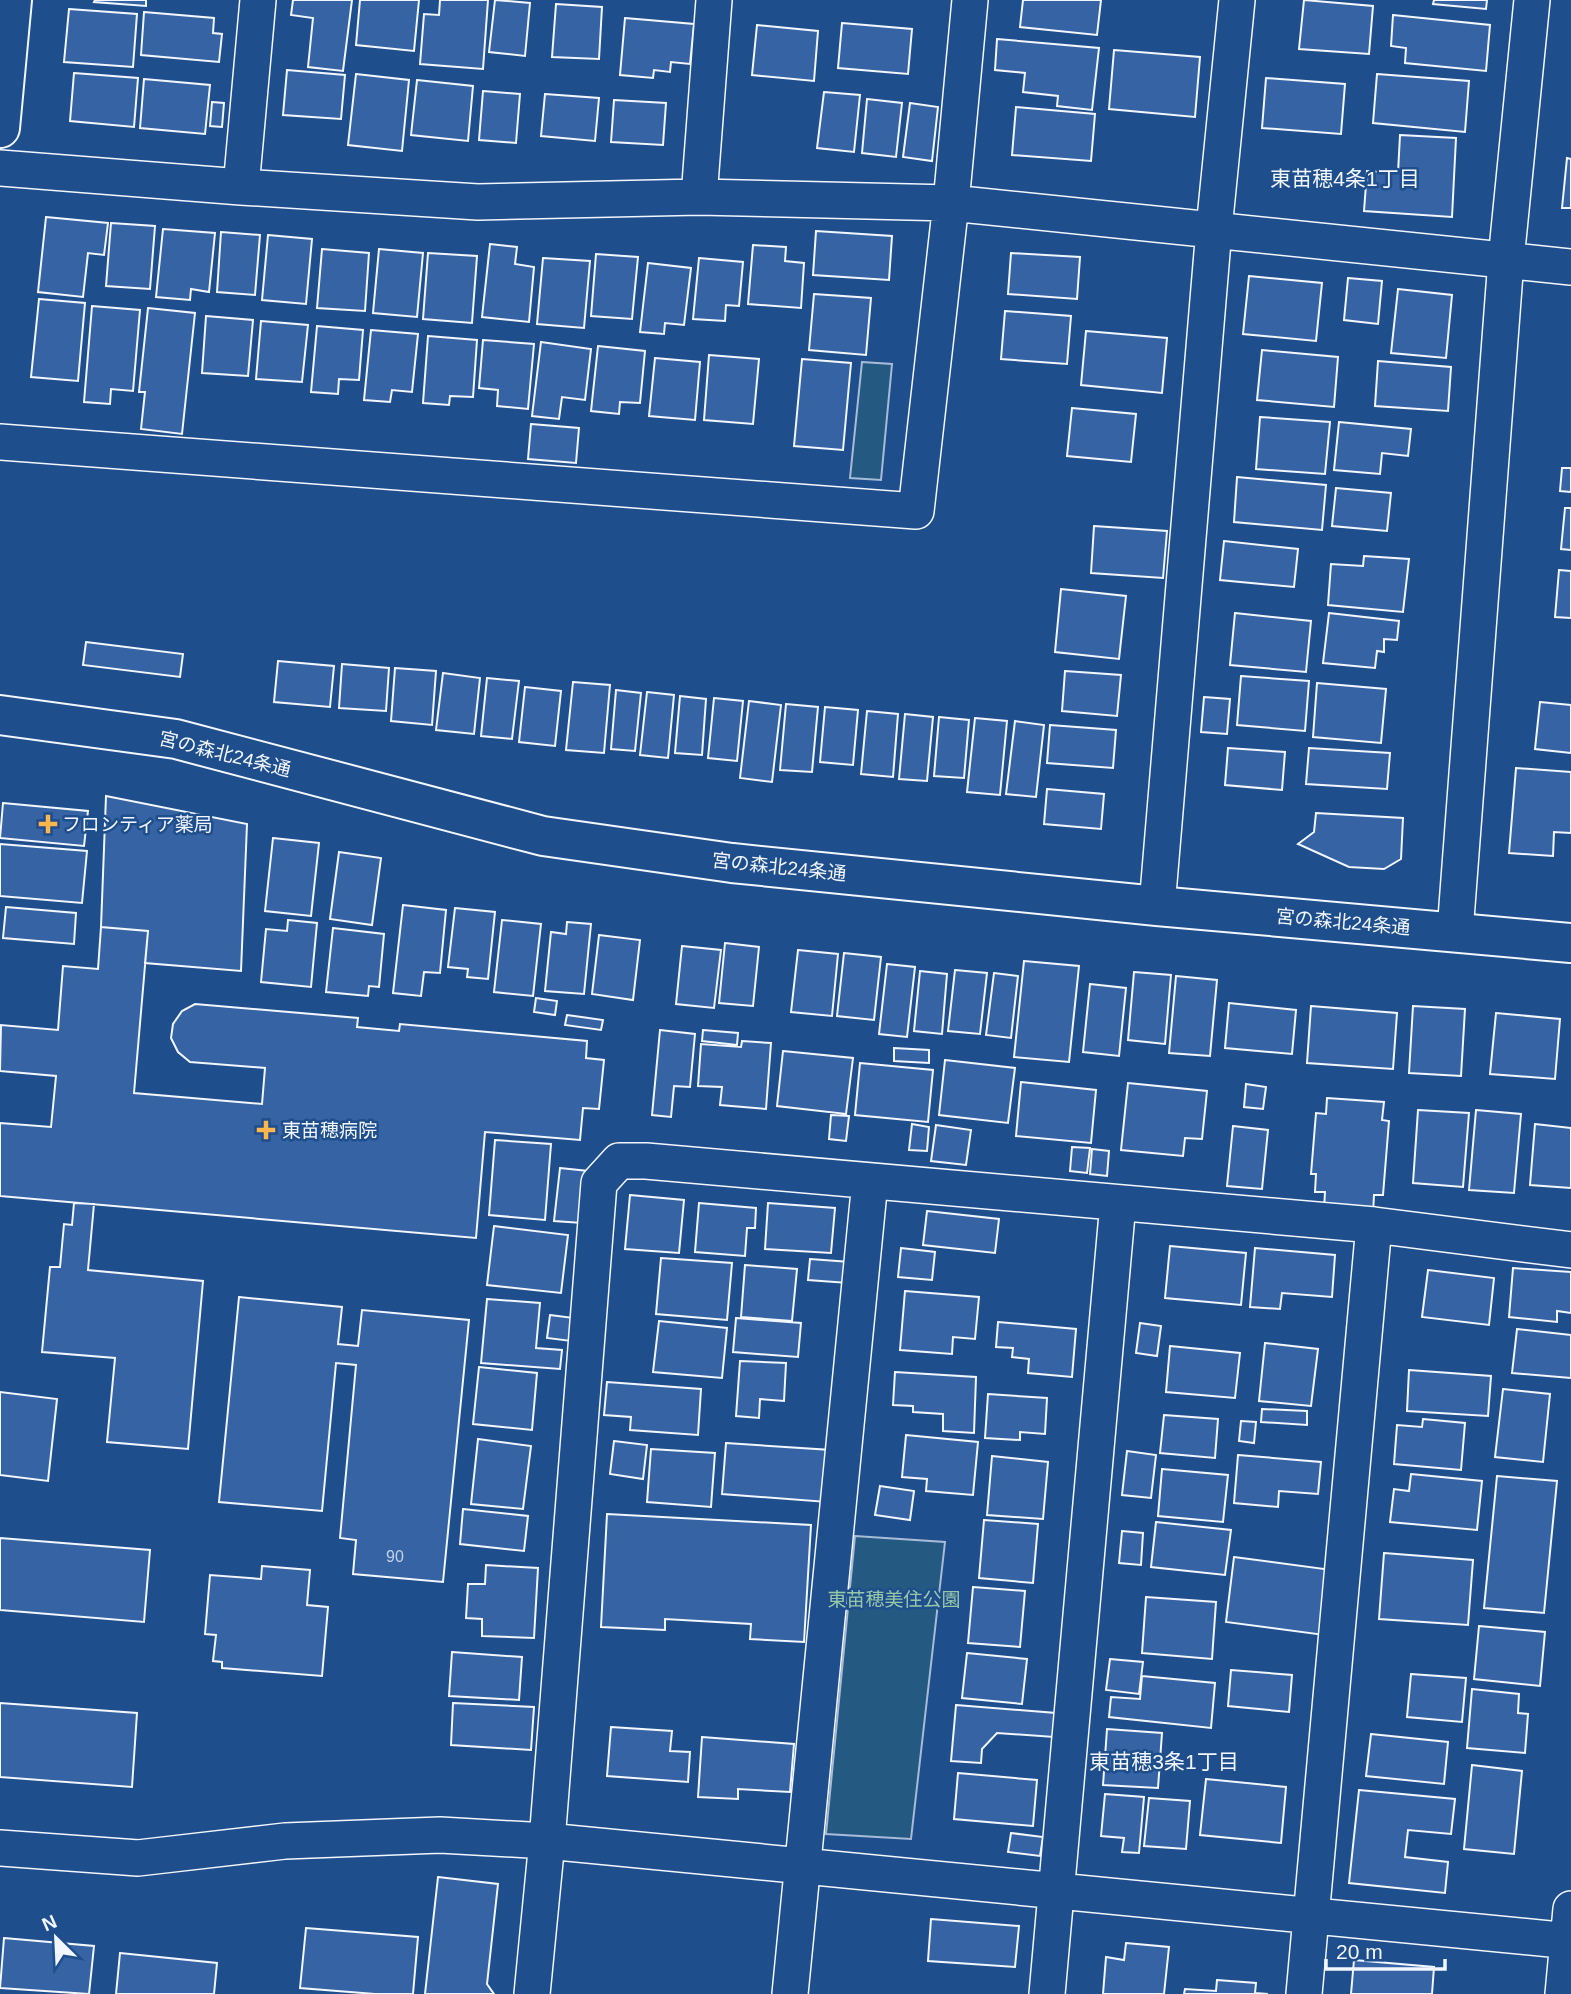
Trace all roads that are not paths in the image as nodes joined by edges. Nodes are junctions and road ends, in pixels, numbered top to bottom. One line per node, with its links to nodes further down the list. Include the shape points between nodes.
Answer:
1 (12, 0): 7 (street)
2 (258, 0): 9 (street)
3 (714, 0): 10 (street)
4 (970, 0): 11 (street)
5 (1237, 0): 12 (street)
6 (1532, 0): 13 (street)
7 (0, 128)
8 (0, 168): 9 (street)
9 (241, 187): 10 (street, via 478,202)
10 (699, 197): 11 (street)
11 (951, 203): 12 (street); 15 (street, via 916,510)
12 (1214, 229): 13 (street); 17 (street)
13 (1506, 260): 14 (street); 18 (street)
14 (1571, 267)
15 (0, 442)
16 (0, 715): 17 (street, 宮の森北24条通, via 176,739 544,836 732,863)
17 (1157, 906): 18 (street, 宮の森北24条通)
18 (1455, 932): 19 (street, 宮の森北24条通)
19 (1571, 943)
20 (870, 1181): 21 (street); 24 (street, via 619,1161 599,1182); 26 (street)
21 (1118, 1203): 22 (street); 27 (street)
22 (1374, 1224): 23 (street); 28 (street)
23 (1571, 1250)
24 (547, 1841): 25 (street, via 440,1835 285,1841 138,1858); 26 (street); 30 (street)
25 (0, 1848)
26 (802, 1866): 27 (street); 31 (street)
27 (1056, 1890): 28 (street); 32 (street)
28 (1312, 1917): 29 (street); 33 (street)
29 (1570, 1930): 34 (street)
30 (532, 1994)
31 (790, 1994)
32 (1047, 1994)
33 (1304, 1994)
34 (1563, 1994)

